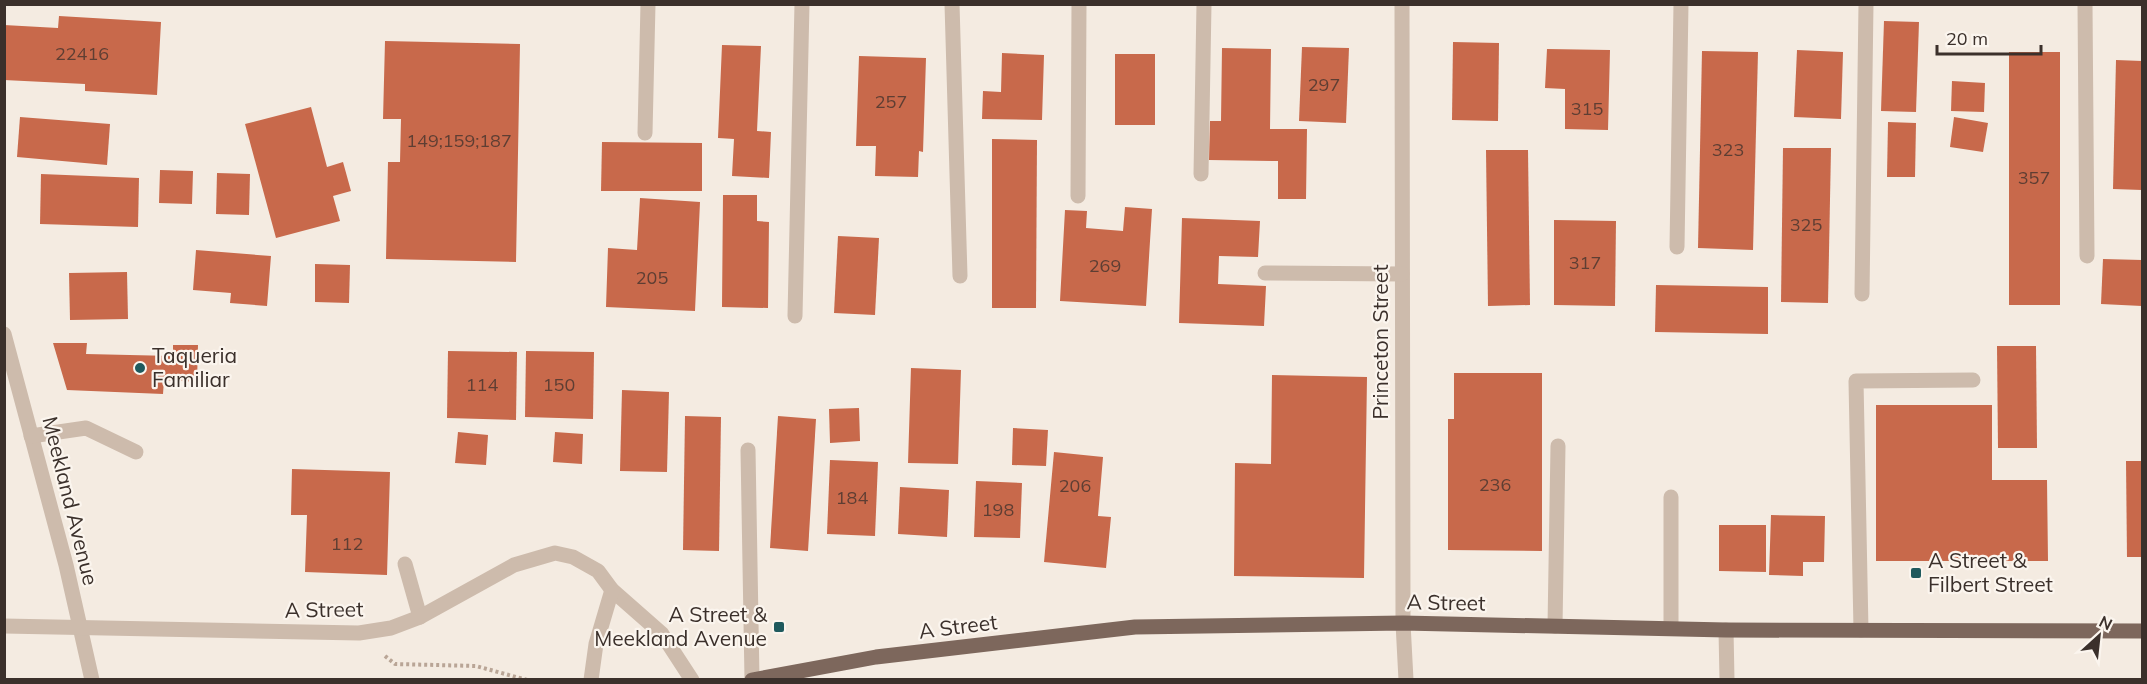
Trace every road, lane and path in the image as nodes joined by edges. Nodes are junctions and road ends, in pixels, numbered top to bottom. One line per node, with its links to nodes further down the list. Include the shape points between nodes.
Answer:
1 (648, 4): 10 (street)
2 (802, 4): 19 (street)
3 (952, 4): 17 (street)
4 (1079, 4): 12 (street)
5 (1204, 4): 11 (street)
6 (1402, 4): 16 (street, Princeton Street)
7 (1681, 4): 13 (street)
8 (1866, 4): 18 (street)
9 (2085, 4): 14 (street)
10 (645, 133)
11 (1201, 174)
12 (1078, 196)
13 (1677, 248)
14 (2088, 256)
15 (1265, 273): 16 (street)
16 (1402, 274): 30 (street, Princeton Street)
17 (960, 276)
18 (1862, 294)
19 (795, 316)
20 (4, 334): 22 (street, Meekland Avenue)
21 (1973, 380): 36 (street, via 1856,381)
22 (32, 436): 25 (street, via 86,428); 33 (street, Meekland Avenue)
23 (1558, 446): 32 (street)
24 (748, 450): 39 (street)
25 (136, 452)
26 (1671, 497): 34 (street)
27 (405, 564): 29 (street)
28 (612, 590): 29 (street, A Street, via 598,570 573,556 555,553 514,565); 42 (street, via 596,644); 43 (street, A Street, via 662,634)
29 (420, 617): 38 (street, A Street, via 391,628)
30 (1402, 623): 32 (main road, A Street); 39 (main road, A Street, via 1135,627 876,657); 44 (street, Princeton Street)
31 (4, 626): 33 (street, A Street)
32 (1555, 626): 34 (main road, A Street)
33 (80, 628): 38 (street, A Street); 40 (street, Meekland Avenue)
34 (1671, 628): 35 (main road, A Street)
35 (1726, 630): 36 (main road, A Street); 45 (street)
36 (1861, 630): 37 (main road, A Street)
37 (2142, 631)
38 (359, 633): 41 (path, via 395,664 476,666)
39 (752, 679)
40 (92, 680)
41 (526, 680)
42 (591, 680)
43 (692, 680)
44 (1406, 680)
45 (1727, 680)

